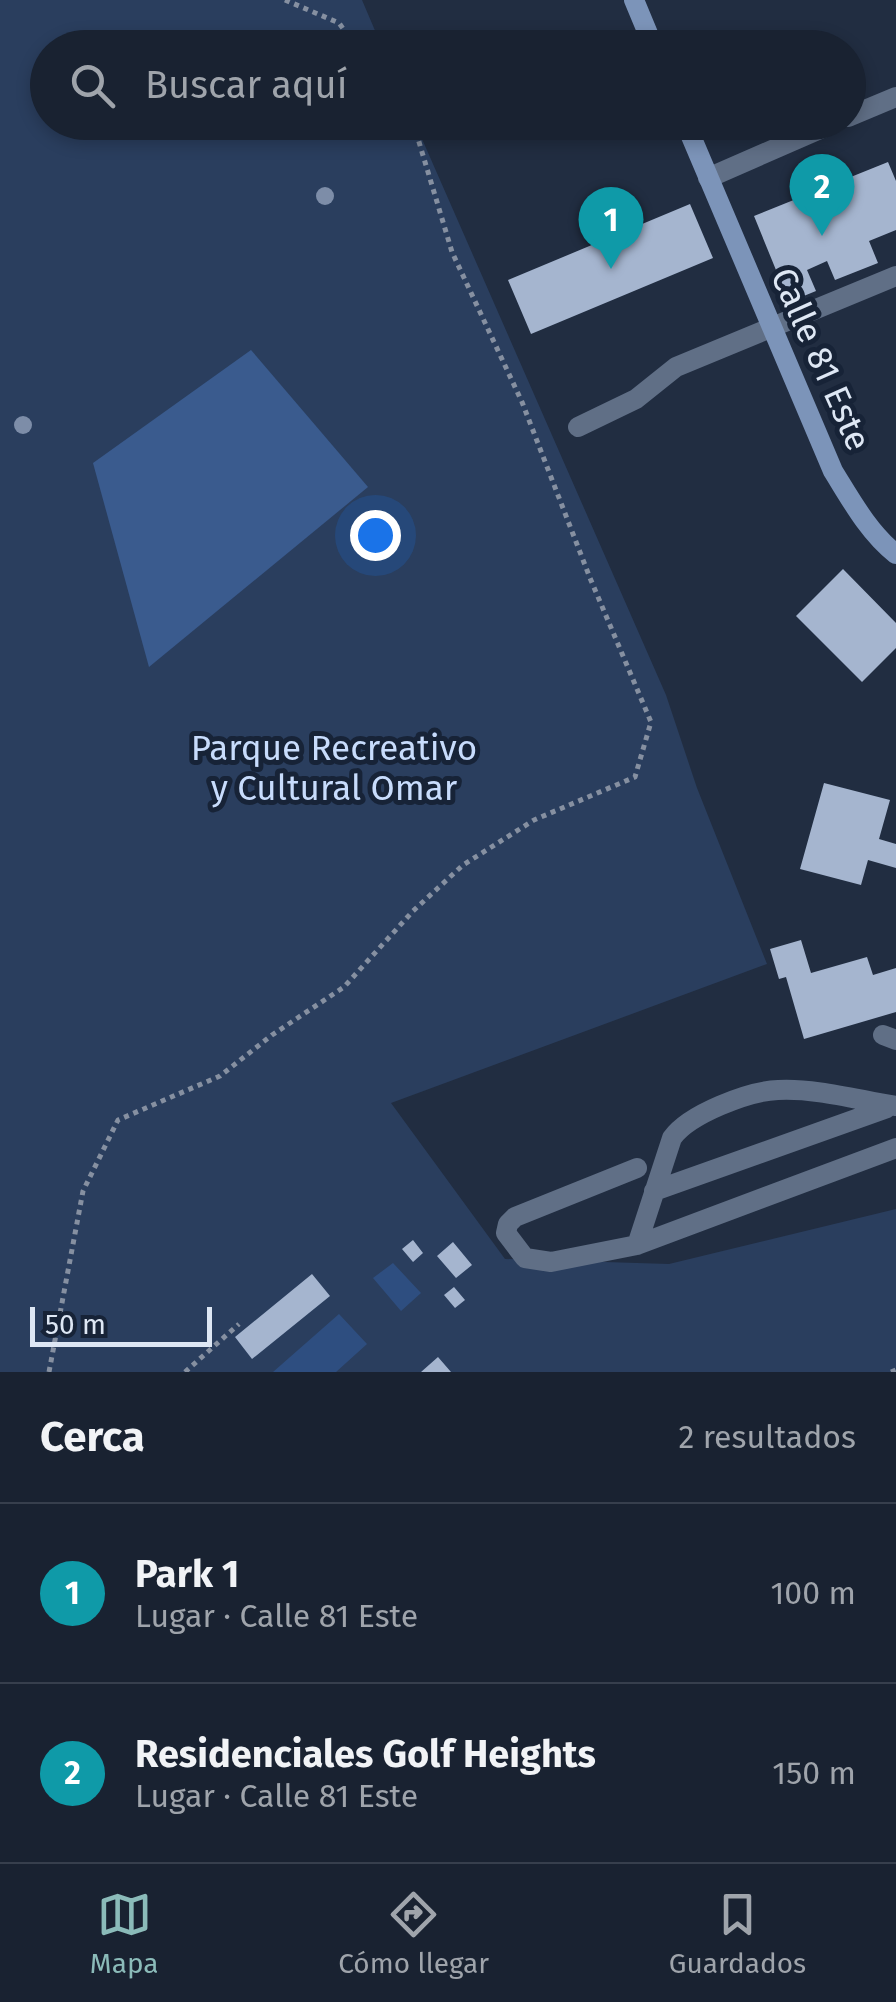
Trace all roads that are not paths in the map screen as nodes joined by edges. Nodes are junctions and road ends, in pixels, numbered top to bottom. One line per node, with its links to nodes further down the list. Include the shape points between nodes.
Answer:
1 (634, 0): 2 (street)
2 (646, 30)
3 (896, 97): 4 (street)
4 (866, 110)
5 (692, 140): 7 (street, Calle 81 Este)
6 (795, 140): 7 (street)
7 (708, 178): 9 (street, Calle 81 Este)
8 (896, 276): 9 (street)
9 (772, 328): 10 (street, via 676,367 636,399); 11 (street, Calle 81 Este, via 833,472)
10 (578, 428)
11 (896, 554)
12 (895, 1105): 15 (street); 15 (street, via 777,1090 722,1106 679,1128)
13 (896, 1148): 16 (street)
14 (637, 1168): 16 (street, via 516,1217 506,1233 525,1258 552,1262)
15 (654, 1191): 16 (street)
16 (637, 1245)

